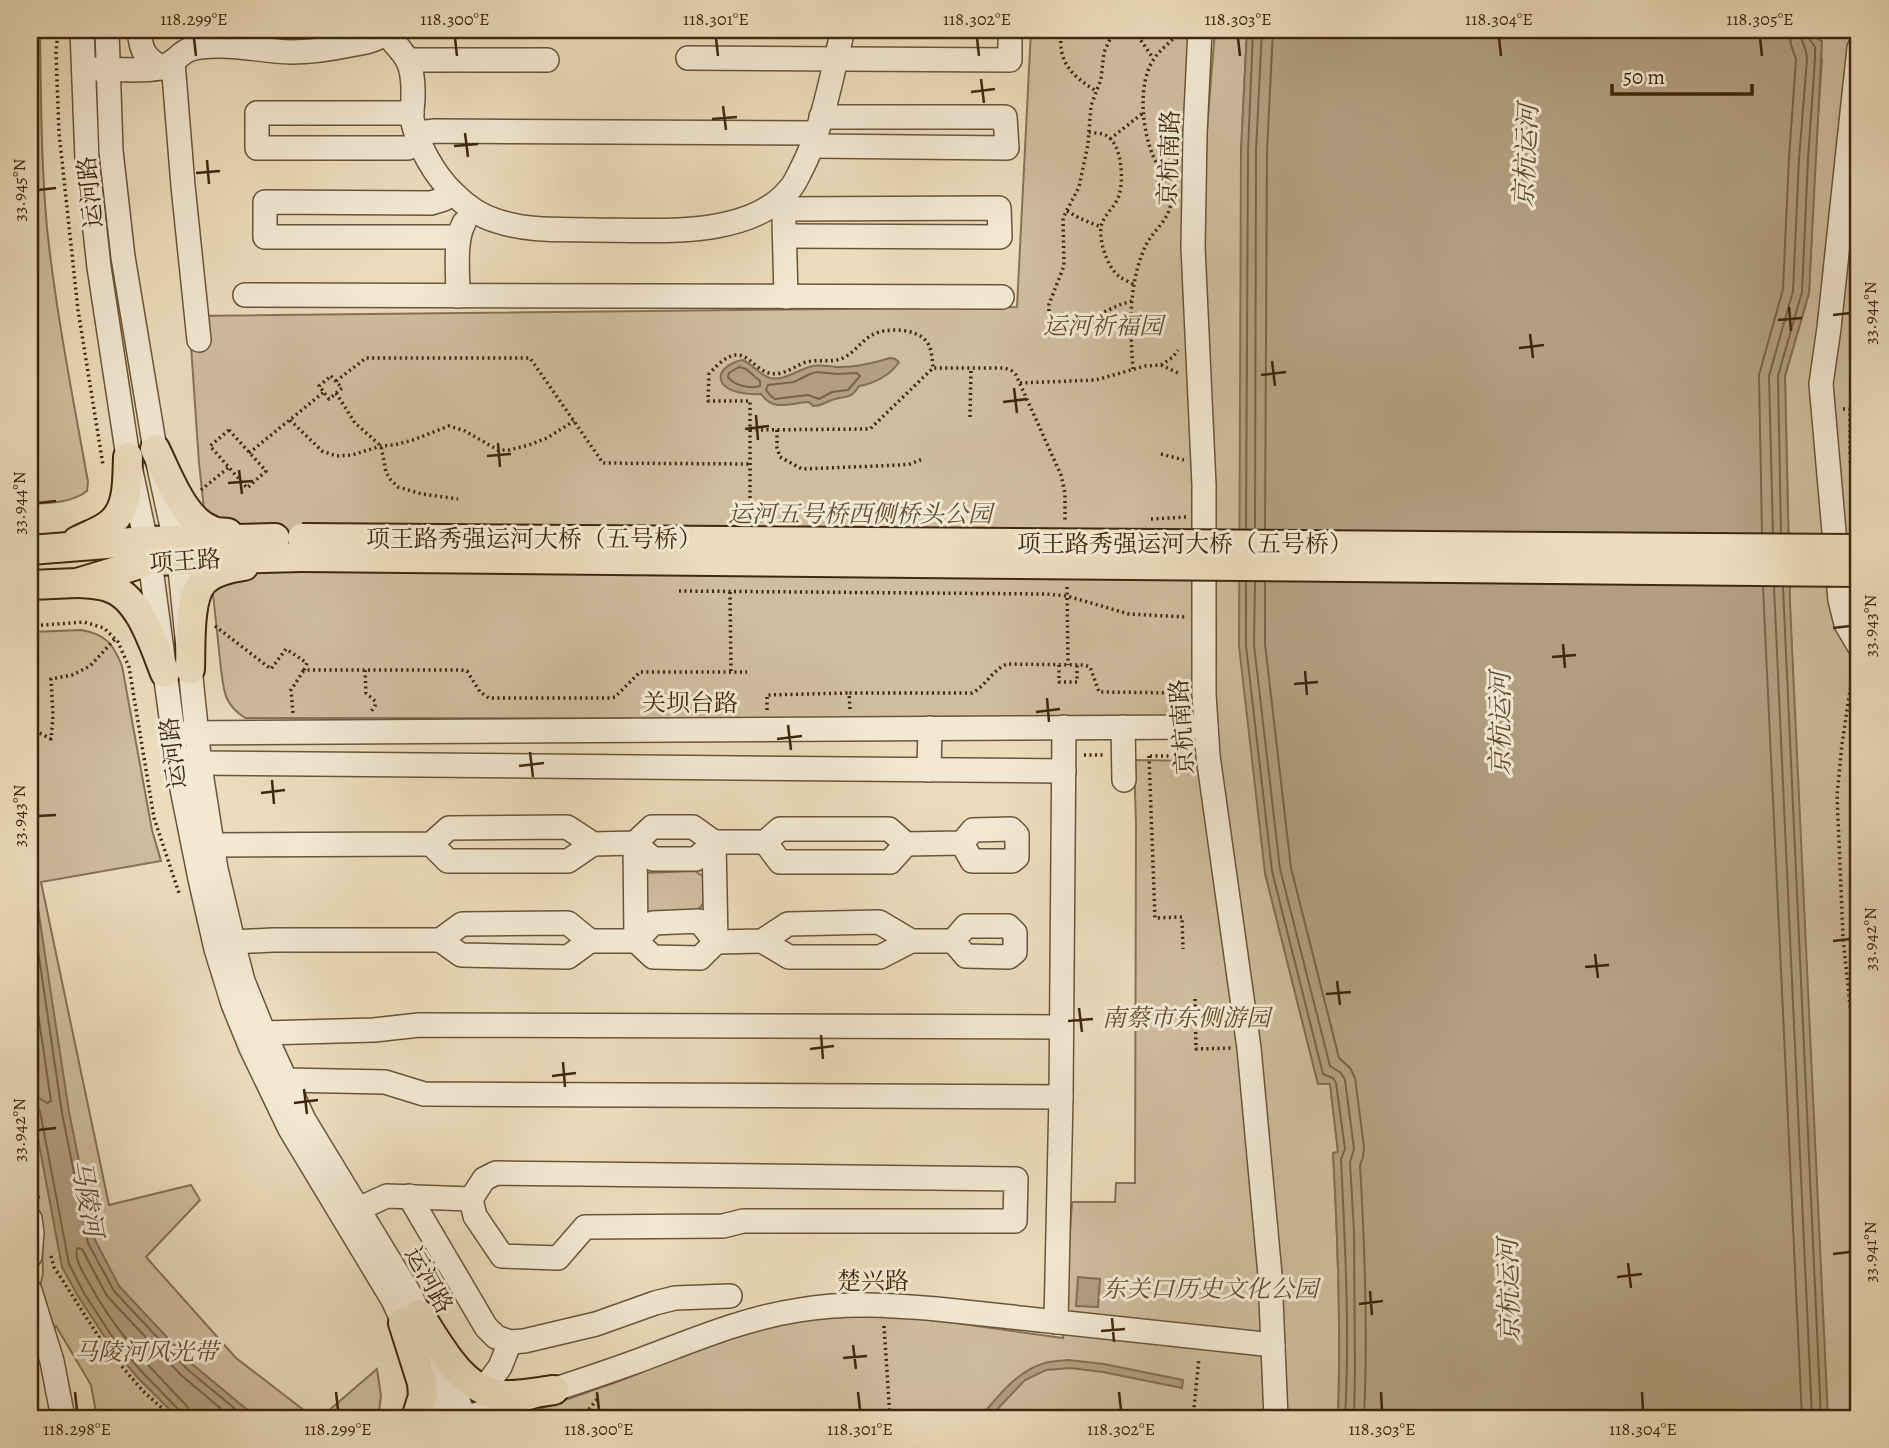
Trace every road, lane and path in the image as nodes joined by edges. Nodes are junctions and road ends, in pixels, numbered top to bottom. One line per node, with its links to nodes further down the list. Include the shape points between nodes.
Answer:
1 (58, 30): 60 (path, via 58,119 78,310)
2 (82, 30): 20 (street, 运河路)
3 (107, 30): 21 (street, 运河路)
4 (139, 30): 19 (street, via 144,54 150,61)
5 (843, 30): 18 (street)
6 (1010, 30): 18 (street, via 1010,60)
7 (1062, 30): 22 (path, via 1068,69)
8 (1123, 30): 22 (path, via 1106,44)
9 (1137, 30): 15 (path)
10 (1179, 30): 15 (path)
11 (1200, 30): 41 (street, 京杭南路, via 1193,247)
12 (389, 33): 16 (street); 19 (street, via 365,43 321,50 199,47 185,50)
13 (1859, 48): 85 (street, via 1821,384 1840,600 1846,624)
14 (688, 58): 18 (street)
15 (1154, 59): 23 (path, via 1146,76)
16 (408, 60): 17 (street); 24 (street)
17 (547, 60)
18 (835, 60): 25 (street)
19 (167, 65): 21 (street); 42 (street)
20 (83, 69): 21 (street); 60 (street, 运河路)
21 (108, 69): 57 (street, 运河路, via 111,151 123,257)
22 (1096, 91): 26 (path)
23 (1143, 113): 27 (path); 35 (path, via 1171,203 1169,213 1146,243)
24 (416, 130): 24 (street, via 257,113 257,148 408,148); 25 (street); 28 (street, via 434,169)
25 (816, 132): 25 (street, via 1005,117 1007,148); 29 (street)
26 (1089, 132): 27 (path); 31 (path, via 1079,187)
27 (1110, 139): 32 (path, via 1120,160 1121,184)
28 (451, 191): 30 (street); 34 (street, via 431,203 265,202 265,237)
29 (783, 203): 30 (street, via 715,227 676,230 531,229); 33 (street); 33 (street, via 999,208 1000,237)
30 (472, 210): 34 (street)
31 (1067, 211): 32 (path); 40 (path, via 1062,228 1064,266 1049,304 1052,322 1068,333 1082,330 1102,313)
32 (1101, 227): 35 (path, via 1112,269)
33 (785, 236): 38 (street)
34 (459, 237): 37 (street)
35 (1134, 285): 40 (path)
36 (245, 295): 37 (street)
37 (458, 296): 38 (street)
38 (786, 297): 39 (street)
39 (1002, 297)
40 (1132, 302): 45 (path)
41 (1196, 327): 45 (path, via 1161,365); 82 (street, 京杭南路, via 1204,485)
42 (199, 340)
43 (933, 368): 44 (path); 54 (path, via 926,341 918,334 888,330 872,334 839,360 817,360 775,374 746,357 725,358 709,374 708,401 750,401); 55 (path, via 870,429)
44 (971, 368): 47 (path, via 1005,368); 51 (path)
45 (1133, 369): 47 (path, via 1096,380)
46 (336, 381): 48 (path, via 331,376 318,386); 49 (path, via 342,388); 53 (path, via 366,358 530,358)
47 (1020, 383): 67 (path, via 1061,475)
48 (324, 392): 49 (path, via 329,399); 52 (path)
49 (336, 393): 56 (path, via 355,423)
50 (1850, 409): 61 (path)
51 (971, 417)
52 (290, 420): 56 (path, via 322,451 335,456); 58 (path)
53 (574, 421): 56 (path, via 547,438 509,450 498,450 449,426); 62 (path, via 603,463)
54 (750, 430): 55 (path); 62 (path)
55 (777, 430): 59 (path, via 780,457 802,469 901,465)
56 (381, 446): 64 (path, via 386,472 398,487)
57 (155, 449): 65 (main road); 70 (street, 运河路)
58 (249, 453): 63 (path, via 266,471 247,488); 63 (path, via 229,430 210,446)
59 (923, 459)
60 (116, 463): 68 (main road, via 126,485 122,511 111,524); 73 (street, 运河路)
61 (1850, 463)
62 (750, 464): 66 (path)
63 (229, 467): 65 (path)
64 (458, 499)
65 (183, 503): 69 (main road, via 200,524 214,532)
66 (750, 528)
67 (1066, 531)
68 (63, 548): 72 (main road, 项王路); 73 (main road, 项王路)
69 (295, 548): 70 (main road, 项王路); 71 (main road, 项王路秀强运河大桥（五号桥）, bridge); 74 (main road, 项王路秀强运河大桥（五号桥）, bridge); 81 (main road, via 217,572 202,583)
70 (177, 549): 73 (main road, 项王路); 91 (street, 运河路)
71 (1859, 549)
72 (30, 550)
73 (147, 551): 75 (main road, 项王路); 91 (street, 运河路)
74 (1859, 572)
75 (77, 583): 77 (main road, 项王路); 91 (main road, via 121,593)
76 (1067, 583): 80 (path)
77 (30, 585)
78 (679, 591): 79 (path)
79 (730, 592): 80 (path); 92 (path)
80 (1068, 596): 82 (path, via 1129,614); 87 (path)
81 (194, 610): 89 (path, via 271,668 286,649 307,663); 91 (main road)
82 (1204, 617): 96 (street, 京杭南路)
83 (30, 625): 84 (path, via 84,622 103,628)
84 (115, 639): 104 (path, via 90,666 51,679 51,739); 127 (path, via 129,667 154,818)
85 (1859, 646)
86 (1059, 665): 87 (path); 88 (path, via 1059,682 1077,682); 95 (path, via 1007,664 972,693)
87 (1068, 665): 88 (path)
88 (1077, 665): 96 (path, via 1090,667 1099,692)
89 (304, 670): 90 (path); 99 (path, via 291,690)
90 (365, 670): 92 (path, via 467,671 489,698 610,698 640,672); 100 (path, via 366,693 375,706)
91 (177, 671): 109 (street, 运河路); 110 (street, 运河路)
92 (731, 672): 93 (path)
93 (747, 672)
94 (1859, 674): 142 (path, via 1852,684 1838,795 1843,937)
95 (849, 693): 97 (path); 98 (path, via 767,695)
96 (1204, 694): 103 (street, 京杭南路)
97 (850, 715)
98 (767, 716)
99 (294, 717)
100 (364, 717)
101 (1064, 727): 102 (street, 关坝台路); 105 (street, 关坝台路); 117 (street)
102 (1123, 727): 103 (street, 关坝台路); 118 (street)
103 (1206, 727): 140 (street, 京杭南路)
104 (30, 728)
105 (930, 728): 106 (street, 关坝台路); 116 (street)
106 (740, 729): 107 (street, 关坝台路); 115 (street)
107 (612, 730): 108 (street, 关坝台路); 114 (street)
108 (383, 732): 110 (street, 关坝台路); 113 (street)
109 (173, 733): 110 (street, 关坝台路); 126 (street, 运河路, via 178,769)
110 (197, 733): 112 (street, 运河路)
111 (1149, 756): 136 (path, via 1155,918 1182,917)
112 (200, 762): 113 (street); 126 (street, 运河路)
113 (382, 764): 114 (street)
114 (611, 767): 115 (street)
115 (739, 768): 116 (street)
116 (929, 770): 117 (street)
117 (1064, 771): 138 (street)
118 (1124, 780)
119 (714, 842): 120 (street); 121 (street, via 693,827 652,827); 121 (street, via 696,859 653,859); 131 (street)
120 (765, 842): 125 (street, via 780,829 889,828); 125 (street, via 780,862 890,862)
121 (635, 843): 124 (street); 130 (street)
122 (962, 843): 125 (street)
123 (431, 844): 124 (street, via 449,828 567,827); 124 (street, via 448,861 568,861); 126 (street)
124 (593, 844)
125 (906, 844)
126 (203, 848): 135 (street, 运河路)
127 (180, 896)
128 (440, 940): 129 (street, via 461,955 568,957); 129 (street, via 462,924 568,923); 135 (street, via 273,940)
129 (590, 941): 130 (street)
130 (636, 941): 131 (street, via 653,957 700,958); 131 (street, via 653,923 699,921)
131 (716, 942): 132 (street)
132 (762, 942): 133 (street, via 789,957 880,957); 133 (street, via 788,924 879,922)
133 (911, 942): 134 (street)
134 (953, 942)
135 (225, 946): 139 (street, 运河路, via 233,1004)
136 (1183, 948)
137 (1195, 999): 140 (path, via 1196,1049)
138 (1061, 1027): 139 (street, via 419,1026); 143 (street)
139 (256, 1036): 141 (street, 运河路)
140 (1249, 1048): 156 (street, 京杭南路)
141 (277, 1083): 143 (street, via 385,1082 424,1094); 148 (street, 运河路, via 290,1129)
142 (1859, 1094)
143 (1060, 1097): 154 (street)
144 (30, 1153): 147 (path)
145 (410, 1196): 146 (street); 148 (street, via 387,1196); 155 (street, via 486,1327)
146 (471, 1199): 146 (street, via 475,1216 502,1256 558,1258 585,1227 723,1226 743,1221 1015,1221 1016,1178 495,1173 484,1179)
147 (35, 1213): 149 (street, via 33,1233)
148 (351, 1213): 153 (street, 运河路, via 393,1300)
149 (39, 1252): 162 (path, via 54,1267 106,1348)
150 (30, 1291): 161 (street, via 52,1361)
151 (730, 1296): 155 (street, via 675,1298 596,1324)
152 (883, 1316): 167 (path)
153 (411, 1319): 160 (main road); 163 (main road, via 423,1396); 164 (street, 运河路); 165 (street, 运河路, via 436,1349)
154 (1056, 1322): 156 (street, 楚兴路); 158 (street, 楚兴路, via 883,1304 802,1309 733,1325)
155 (510, 1342): 160 (street)
156 (1273, 1345): 169 (street, 京杭南路)
157 (1200, 1352): 168 (path)
158 (554, 1390): 160 (main road)
159 (592, 1395): 166 (path, via 603,1391)
160 (485, 1401): 165 (street)
161 (63, 1418)
162 (173, 1418)
163 (416, 1418)
164 (441, 1418)
165 (465, 1418)
166 (582, 1418)
167 (890, 1418)
168 (1194, 1418)
169 (1276, 1418)

